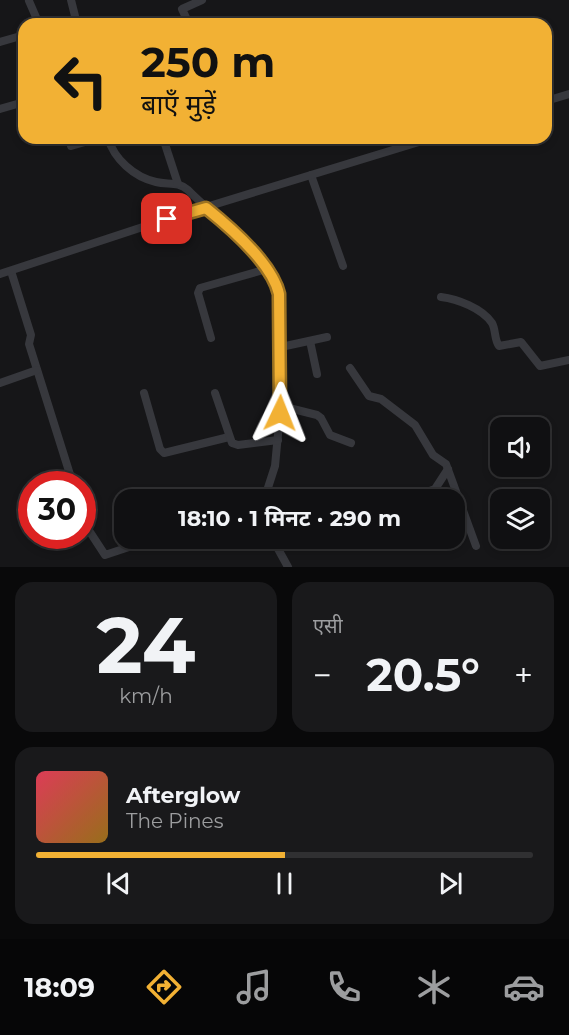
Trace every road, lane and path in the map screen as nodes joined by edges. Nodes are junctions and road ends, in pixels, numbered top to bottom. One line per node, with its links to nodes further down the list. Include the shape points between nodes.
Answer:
1 (71, 0): 5 (street)
2 (202, 0): 6 (street, via 182,9)
3 (28, 1): 4 (street)
4 (36, 18)
5 (76, 18)
6 (186, 18)
7 (18, 37): 8 (street)
8 (0, 42)
9 (569, 94): 10 (street)
10 (552, 99)
11 (18, 104): 12 (street)
12 (0, 109)
13 (79, 144): 17 (street)
14 (110, 144): 19 (street, via 123,165 145,178)
15 (165, 144): 19 (street)
16 (412, 144): 18 (street)
17 (72, 146)
18 (311, 175): 20 (street); 21 (street)
19 (178, 184): 20 (street)
20 (206, 208): 22 (street); 23 (street)
21 (343, 266)
22 (267, 269): 27 (street, via 200,288 198,293); 29 (street, via 279,294)
23 (11, 271): 24 (street); 32 (street, via 31,335 28,342)
24 (0, 274)
25 (441, 297): 30 (street, via 462,302 488,318 499,346 521,342 540,366)
26 (327, 337): 28 (street)
27 (211, 338)
28 (310, 340): 29 (street); 33 (street)
29 (280, 347): 37 (street)
30 (569, 360)
31 (350, 368): 41 (street, via 369,396 381,399 415,425 433,455)
32 (37, 370): 34 (street); 42 (street)
33 (317, 374)
34 (0, 382)
35 (144, 393): 38 (street, via 164,453)
36 (215, 393): 38 (street)
37 (280, 406): 39 (street); 40 (street, via 317,415 330,435)
38 (229, 437): 39 (street, via 234,444)
39 (278, 440): 43 (street)
40 (351, 443)
41 (448, 469): 44 (street); 46 (street)
42 (69, 471)
43 (268, 489)
44 (435, 489)
45 (96, 541): 47 (street, via 105,555)
46 (476, 546)
47 (123, 549)
48 (278, 549): 49 (street)
49 (288, 567)

